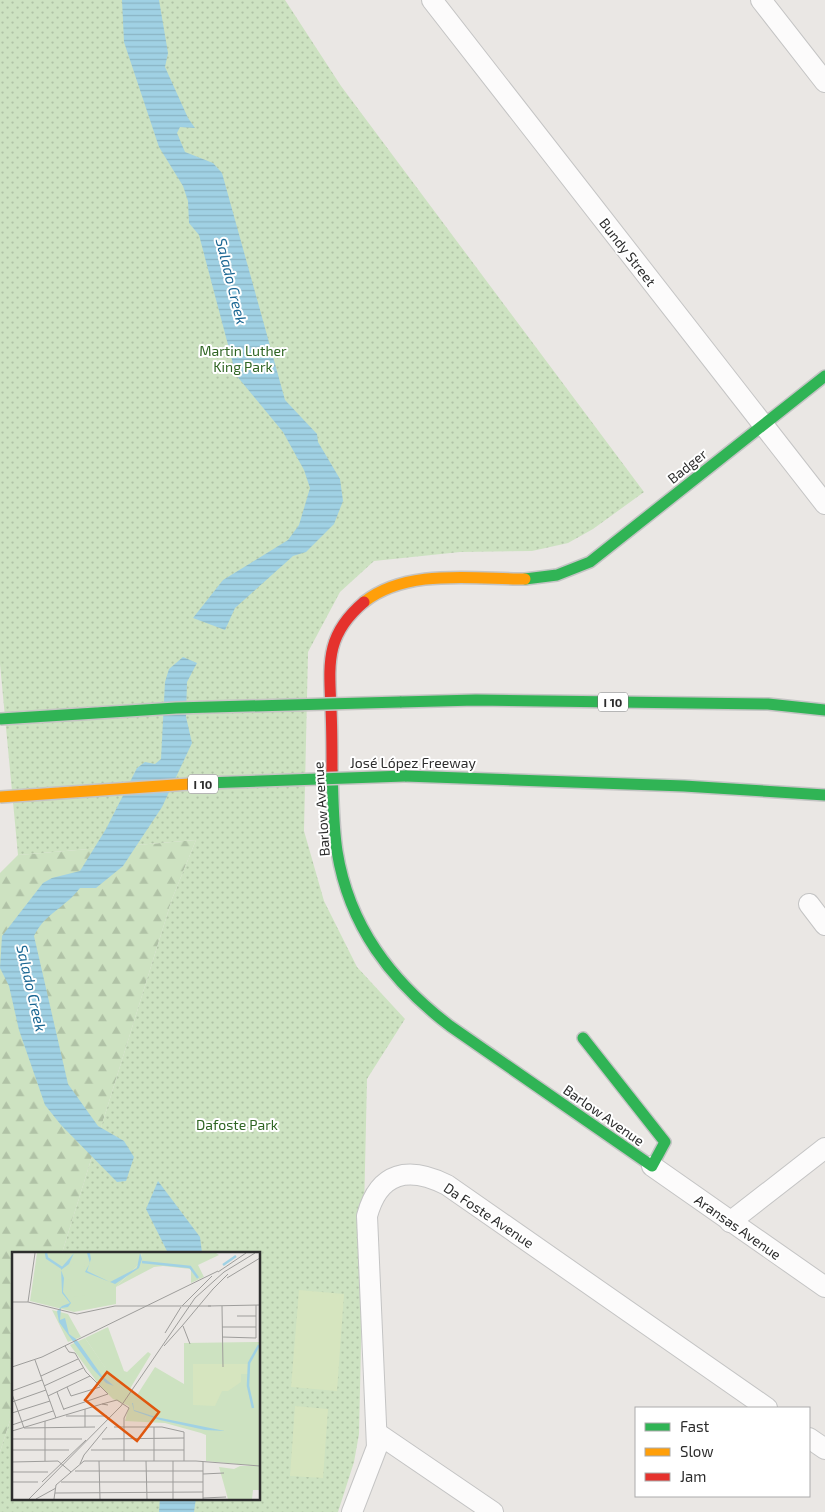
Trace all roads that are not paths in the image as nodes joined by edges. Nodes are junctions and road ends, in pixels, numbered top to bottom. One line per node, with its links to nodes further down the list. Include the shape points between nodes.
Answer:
1 (432, 0): 5 (street, Bundy Street)
2 (761, 0): 3 (street)
3 (825, 82)
4 (825, 376): 5 (main road, Badger)
5 (762, 424): 6 (street, Bundy Street); 7 (main road, Badger, via 608,549 590,562)
6 (825, 504)
7 (563, 573): 16 (main road, Barlow Avenue, via 537,579 416,579 400,582 378,592 348,614 332,645 330,671 337,850 342,875 360,921 381,960 396,979 450,1026)
8 (825, 710): 9 (main road, I 10, bridge, via 768,704 476,700 176,708)
9 (0, 719)
10 (825, 795): 11 (main road, José López Freeway / I 10, bridge, via 684,786 406,776 332,777)
11 (0, 797)
12 (809, 904): 13 (street)
13 (825, 925)
14 (584, 1038): 16 (main road, Barlow Avenue, via 665,1142)
15 (825, 1148): 17 (street)
16 (652, 1166): 17 (street, Aransas Avenue)
17 (730, 1222): 18 (street, Aransas Avenue)
18 (825, 1287)
19 (766, 1407): 20 (street, Da Foste Avenue, via 447,1185 426,1176 407,1173 394,1177 379,1189 367,1216)
20 (377, 1433): 23 (street, Da Foste Avenue, via 378,1447); 24 (street)
21 (810, 1439): 22 (street)
22 (825, 1449)
23 (352, 1512)
24 (493, 1512)

